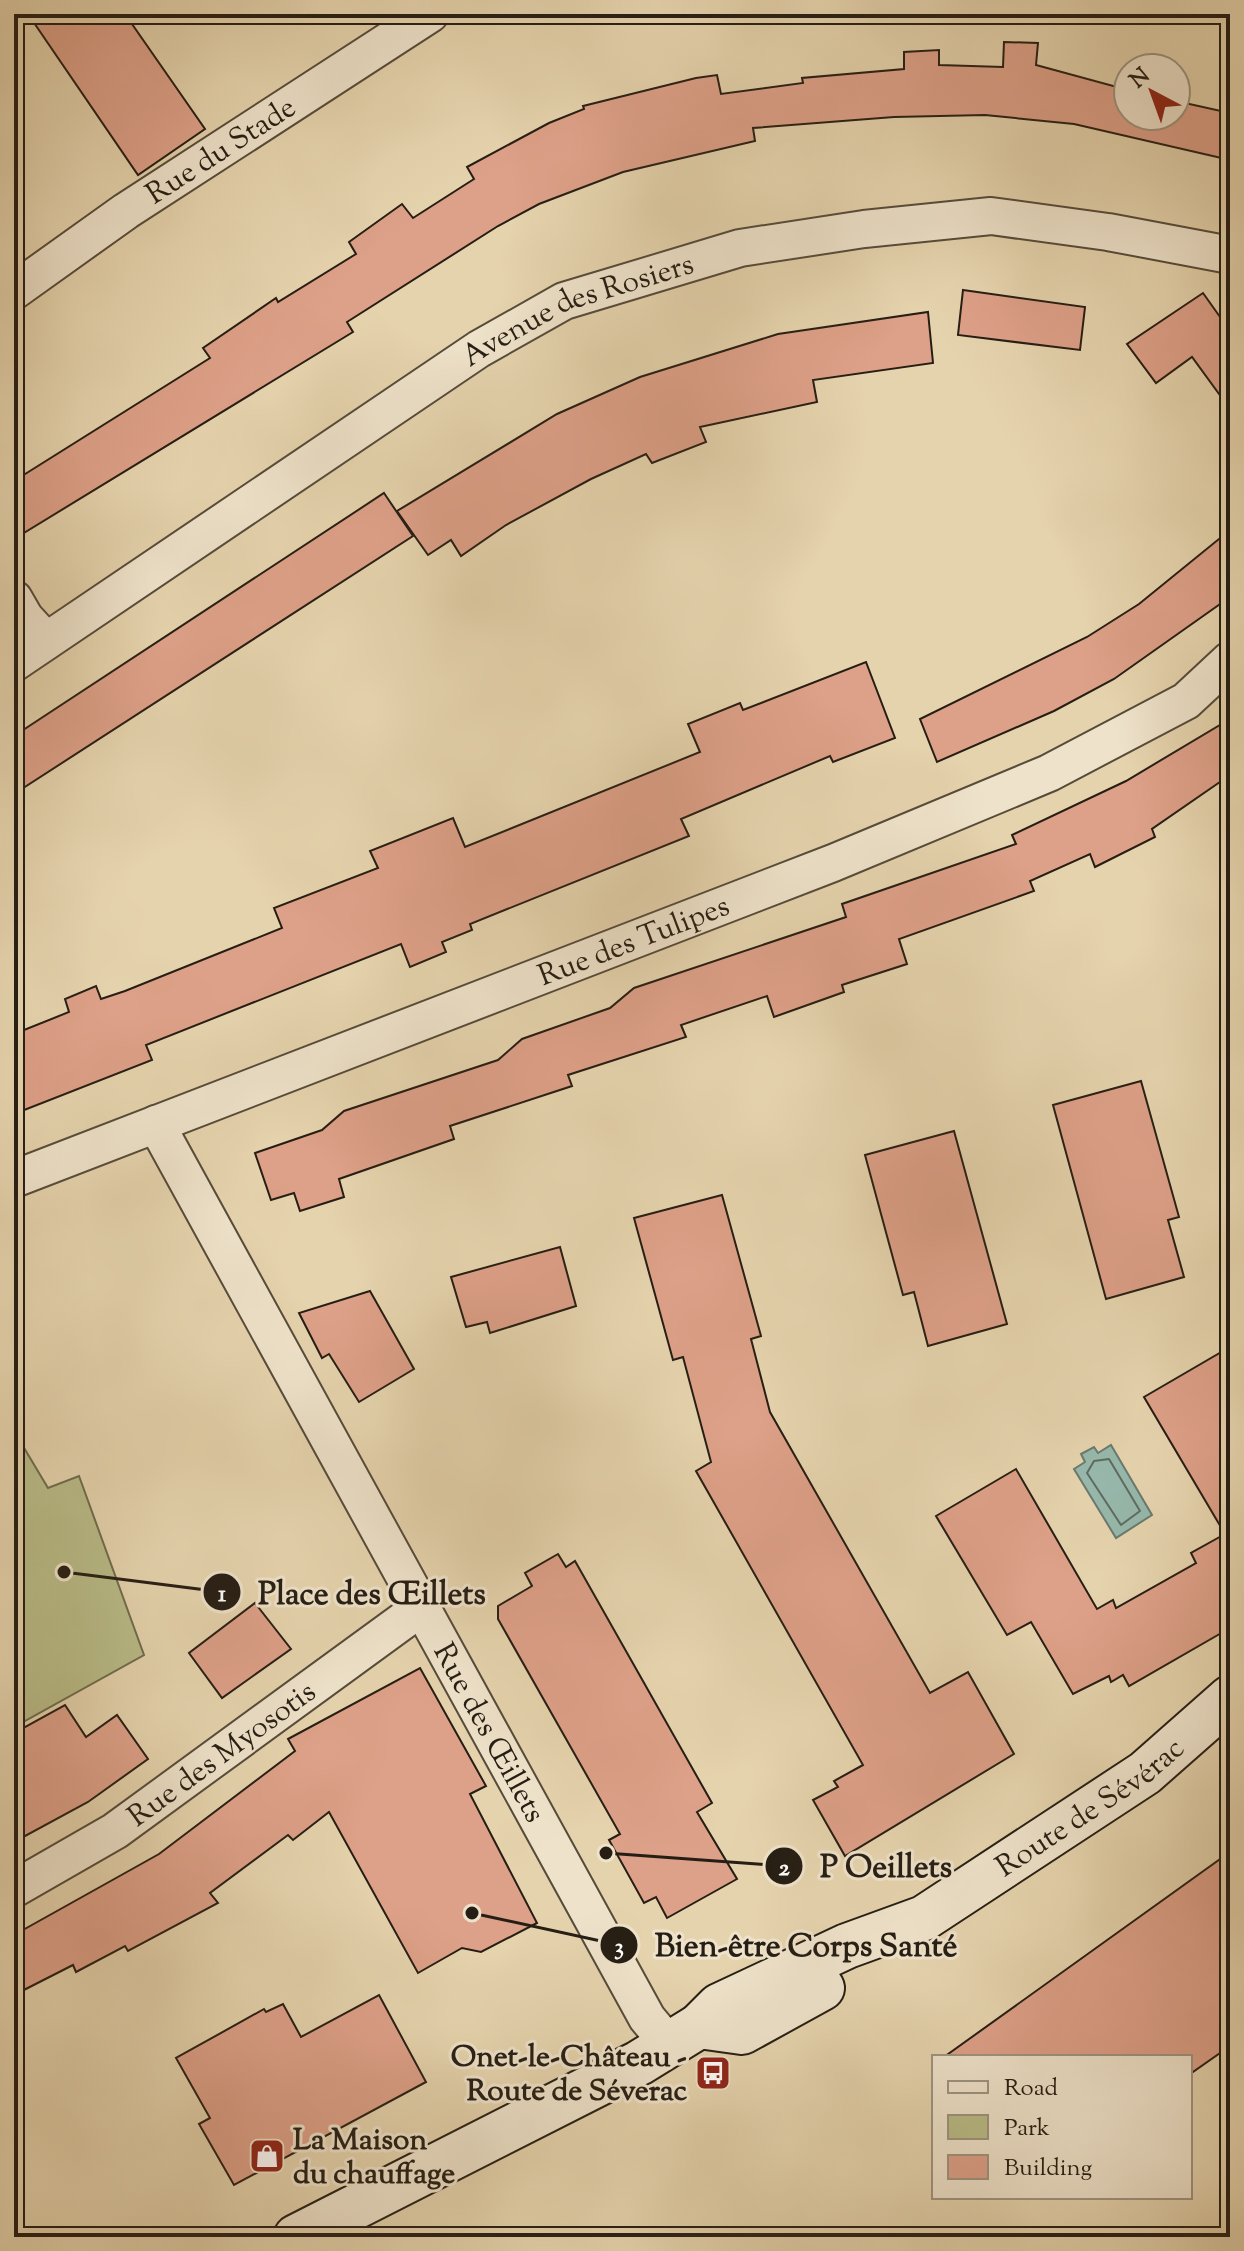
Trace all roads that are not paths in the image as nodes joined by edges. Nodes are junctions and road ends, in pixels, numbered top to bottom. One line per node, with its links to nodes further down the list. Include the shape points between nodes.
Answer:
1 (430, 14): 3 (street, Rue du Stade, via 126,211)
2 (1230, 255): 5 (street, Avenue des Rosiers, via 991,216 740,248 564,301 479,349)
3 (14, 291)
4 (14, 599): 5 (street)
5 (46, 641): 7 (street, Avenue des Rosiers)
6 (1230, 660): 8 (street, Rue des Tulipes, via 1186,701 1049,773 833,863)
7 (14, 663)
8 (156, 1124): 9 (street, Rue des Tulipes); 10 (street, Rue des Œillets)
9 (14, 1179)
10 (422, 1607): 12 (street, Rue des Myosotis, via 115,1831); 13 (street, Rue des Œillets, via 647,2018)
11 (1230, 1698): 13 (main road, Route de Sévérac, via 1145,1773 924,1918 898,1927 868,1960 742,2032)
12 (14, 1889)
13 (684, 2035): 14 (main road, via 639,2063)
14 (296, 2237)

